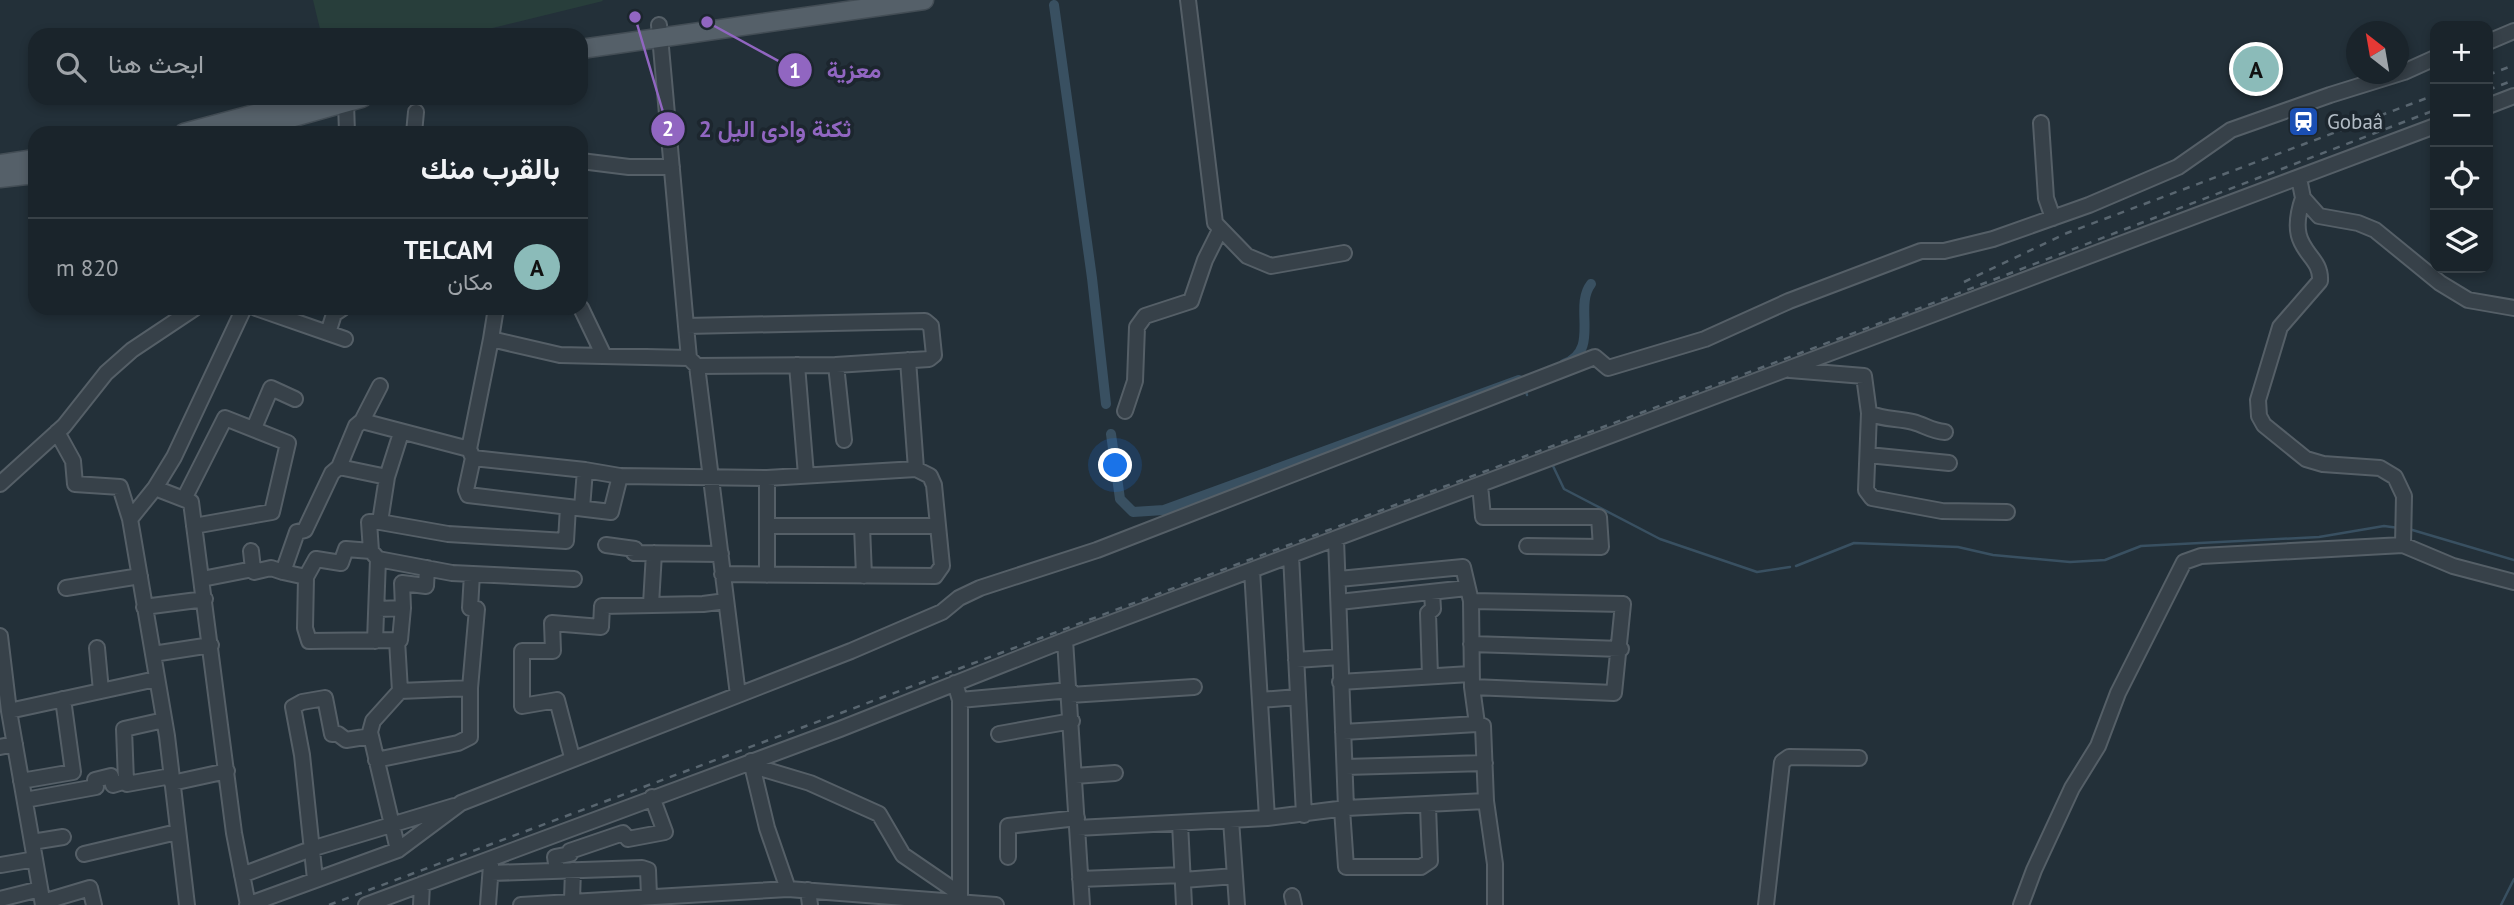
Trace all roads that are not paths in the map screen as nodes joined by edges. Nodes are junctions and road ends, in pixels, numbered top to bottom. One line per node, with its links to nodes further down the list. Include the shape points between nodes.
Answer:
1 (846, 0): 4 (main road)
2 (924, 0): 4 (main road)
3 (1188, 0): 32 (street, via 1199,110 1215,223)
4 (817, 7): 5 (main road)
5 (659, 31): 7 (main road); 9 (main road); 26 (street)
6 (2514, 31): 8 (street)
7 (588, 36)
8 (2493, 39)
9 (588, 47)
10 (2430, 60): 31 (street, via 2231,130 2178,167)
11 (2514, 96): 12 (street)
12 (2493, 104)
13 (288, 105): 18 (main road)
14 (339, 105): 19 (main road)
15 (353, 105): 20 (street)
16 (416, 112): 21 (street)
17 (2041, 122): 31 (street, via 2046,198)
18 (210, 126)
19 (263, 126)
20 (349, 126)
21 (415, 126)
22 (2430, 128): 29 (street)
23 (28, 160): 25 (main road)
24 (588, 162): 26 (street)
25 (0, 164)
26 (672, 167): 41 (street)
27 (28, 175): 28 (main road)
28 (0, 178)
29 (2299, 178): 30 (street); 50 (street)
30 (2303, 198): 34 (street, via 2326,219 2375,230 2468,300); 86 (street, via 2296,218 2298,235 2319,270 2320,281 2280,327 2258,400 2259,416 2306,459 2391,473 2403,491)
31 (2053, 218): 141 (street, via 1993,239 1944,251 1921,251 1655,355 1608,368 1595,357 1097,550 980,588 942,612)
32 (1220, 230): 33 (street, via 1247,256 1271,266); 53 (street, via 1191,301 1145,316 1137,327 1135,381)
33 (1344, 253)
34 (2514, 308)
35 (184, 315): 57 (street, via 106,373)
36 (241, 315): 61 (street)
37 (276, 315): 42 (street)
38 (334, 315): 42 (street)
39 (495, 315): 44 (street)
40 (584, 315): 45 (street)
41 (686, 326): 46 (street, via 928,321 934,355); 47 (street)
42 (328, 333): 43 (street)
43 (345, 339)
44 (491, 339): 45 (street, via 561,355); 62 (street)
45 (604, 356): 47 (street)
46 (908, 360): 49 (street); 67 (street)
47 (693, 362): 48 (street); 69 (street)
48 (797, 365): 49 (street); 70 (street)
49 (836, 365): 60 (street)
50 (1782, 370): 54 (street, via 1860,374 1866,381); 75 (street)
51 (380, 386): 55 (street)
52 (295, 398): 56 (street, via 271,388)
53 (1125, 411)
54 (1869, 413): 58 (street); 63 (street)
55 (362, 421): 59 (street); 66 (street)
56 (254, 428): 64 (street, via 225,418); 82 (street, via 288,443 272,512)
57 (57, 432): 74 (street); 80 (street, via 73,461 75,484 120,486)
58 (1945, 432)
59 (401, 433): 62 (street); 72 (street)
60 (844, 440)
61 (178, 449): 64 (street); 76 (street)
62 (471, 453): 68 (street); 78 (street, via 468,495)
63 (1868, 455): 65 (street); 79 (street, via 1866,490 1877,500 1942,511)
64 (201, 463): 77 (street)
65 (1949, 463)
66 (340, 467): 72 (street); 98 (street, via 332,473 305,530 297,532)
67 (916, 469): 70 (street); 85 (street, via 930,476 934,485)
68 (584, 470): 71 (street); 78 (street)
69 (712, 475): 71 (street); 73 (street); 92 (street)
70 (806, 475): 73 (street)
71 (620, 476): 78 (street, via 611,512)
72 (387, 477): 81 (street)
73 (766, 478): 83 (street)
74 (0, 484)
75 (1480, 485): 87 (street); 89 (street, via 1483,517 1599,517 1601,547)
76 (155, 488): 77 (street); 80 (street)
77 (184, 499): 82 (street, via 191,502)
78 (575, 507): 81 (street, via 566,541 448,534)
79 (2007, 512)
80 (130, 519): 102 (street)
81 (380, 522): 93 (street, via 369,522)
82 (194, 526): 105 (street)
83 (768, 526): 84 (street); 101 (street)
84 (862, 526): 85 (street); 103 (street)
85 (938, 526): 103 (street, via 942,566 935,576)
86 (2404, 533): 108 (street, via 2453,566); 220 (street, via 2201,556 2184,562 2118,693 2098,746 2072,788)
87 (1336, 539): 94 (street); 107 (street)
88 (606, 545): 91 (street)
89 (1527, 546)
90 (251, 551): 96 (street)
91 (654, 553): 92 (street); 115 (street)
92 (721, 554): 100 (street)
93 (374, 555): 95 (street); 104 (street, via 346,549 341,563 316,559); 118 (street)
94 (1291, 555): 97 (street); 130 (street)
95 (427, 568): 99 (street); 117 (street, via 426,586 402,583)
96 (253, 569): 98 (street); 105 (street)
97 (1252, 570): 121 (street); 145 (street)
98 (283, 572): 104 (street)
99 (472, 573): 106 (street); 137 (street, via 470,608 477,609)
100 (722, 574): 101 (street); 113 (street)
101 (767, 575): 103 (street)
102 (140, 576): 109 (street); 116 (street)
103 (864, 576)
104 (306, 578): 122 (street, via 307,640)
105 (202, 579): 112 (street)
106 (574, 579)
107 (1339, 579): 111 (street, via 1459,566 1465,572); 114 (street)
108 (2514, 582)
109 (66, 588)
110 (1432, 592): 111 (street); 114 (street); 131 (street, via 1427,627)
111 (1469, 594): 123 (street); 126 (street, via 1623,604)
112 (205, 599): 116 (street); 124 (street)
113 (726, 601): 115 (street); 141 (street)
114 (1339, 602): 129 (street)
115 (651, 604): 154 (street, via 602,606 601,627 552,623 553,651 523,651 522,706 557,700)
116 (144, 607): 128 (street)
117 (403, 608): 118 (street); 120 (street)
118 (378, 609): 122 (street)
119 (0, 636): 127 (street)
120 (397, 640): 122 (street); 139 (street)
121 (1065, 640): 135 (street); 140 (street)
122 (375, 641)
123 (1471, 644): 126 (street); 133 (street)
124 (211, 645): 128 (street); 160 (street)
125 (97, 648): 138 (street)
126 (1621, 649): 133 (street, via 1614,693)
127 (2, 653): 146 (street)
128 (153, 654): 132 (street)
129 (1340, 657): 130 (street); 134 (street)
130 (1296, 660): 142 (street)
131 (1430, 676): 133 (street); 134 (street)
132 (156, 678): 138 (street); 147 (street)
133 (1471, 681): 149 (street)
134 (1340, 682): 150 (street)
135 (955, 683): 144 (street); 158 (street)
136 (1194, 687): 140 (street)
137 (470, 688): 139 (street); 156 (street, via 470,737)
138 (101, 691): 143 (street)
139 (400, 691): 152 (street, via 373,721)
140 (1070, 693): 144 (street); 148 (street)
141 (738, 695): 154 (street)
142 (1298, 697): 145 (street); 172 (street)
143 (63, 699): 146 (street); 164 (street, via 73,772)
144 (960, 700): 202 (street)
145 (1260, 700): 173 (street)
146 (6, 709): 153 (street)
147 (164, 720): 163 (street); 165 (street, via 124,729)
148 (1072, 721): 151 (street); 162 (street)
149 (1476, 724): 150 (street); 157 (street, via 1484,729)
150 (1343, 732): 159 (street)
151 (999, 734)
152 (370, 736): 156 (street); 181 (street, via 346,740 332,734 326,698 295,704)
153 (7, 745): 164 (street)
154 (572, 757): 169 (street)
155 (1859, 758): 219 (street, via 1789,757 1782,762)
156 (376, 760): 177 (street)
157 (1485, 763): 159 (street); 168 (street)
158 (752, 764): 166 (street); 196 (street); 202 (street, via 810,783 879,814 903,855)
159 (1345, 767): 171 (street)
160 (227, 771): 163 (street); 190 (street)
161 (1115, 773): 162 (street)
162 (1075, 776): 175 (street)
163 (172, 779): 165 (street); 178 (street)
164 (21, 781): 167 (street)
165 (126, 781): 167 (street, via 113,785 111,776 95,780 96,787)
166 (652, 797): 187 (street); 188 (street, via 665,832 628,839 623,834 570,851 555,857)
167 (24, 800): 180 (street)
168 (1486, 801): 170 (street); 218 (street, via 1495,864)
169 (461, 803): 177 (street); 182 (street)
170 (1428, 806): 171 (street); 171 (street, via 1430,861 1421,867 1346,867)
171 (1344, 809): 172 (street)
172 (1304, 815): 173 (street)
173 (1266, 818): 174 (street)
174 (1231, 820): 176 (street); 191 (street)
175 (1077, 823): 176 (street); 184 (street, via 1009,826); 192 (street)
176 (1180, 823): 193 (street)
177 (392, 825): 181 (street); 182 (street)
178 (177, 832): 183 (street); 207 (street)
179 (63, 837): 180 (street)
180 (32, 842): 185 (street)
181 (311, 849): 190 (street); 194 (street)
182 (398, 850): 194 (street)
183 (84, 855)
184 (1008, 857)
185 (35, 859): 186 (street); 200 (street)
186 (1, 865)
187 (491, 865): 188 (street); 195 (street); 211 (street)
188 (557, 870): 189 (street)
189 (573, 870): 201 (street, via 648,870); 205 (street)
190 (242, 875): 208 (street)
191 (1235, 876): 193 (street); 217 (street)
192 (1080, 878): 193 (street); 215 (street)
193 (1183, 878): 216 (street)
194 (315, 879): 208 (street)
195 (422, 884): 209 (street); 210 (street)
196 (783, 889): 197 (street); 198 (street); 213 (street)
197 (809, 897): 203 (street)
198 (719, 898): 201 (street)
199 (0, 899): 200 (street)
200 (42, 899): 206 (street, via 90,888)
201 (646, 899): 205 (street)
202 (956, 900): 204 (street); 214 (street)
203 (860, 901): 204 (street)
204 (901, 901)
205 (579, 902): 212 (street)
206 (94, 905)
207 (187, 905)
208 (247, 905)
209 (366, 905)
210 (421, 905)
211 (488, 905)
212 (521, 905)
213 (781, 905)
214 (993, 905)
215 (1082, 905)
216 (1184, 905)
217 (1237, 905)
218 (1495, 905)
219 (1766, 905)
220 (2021, 905)

